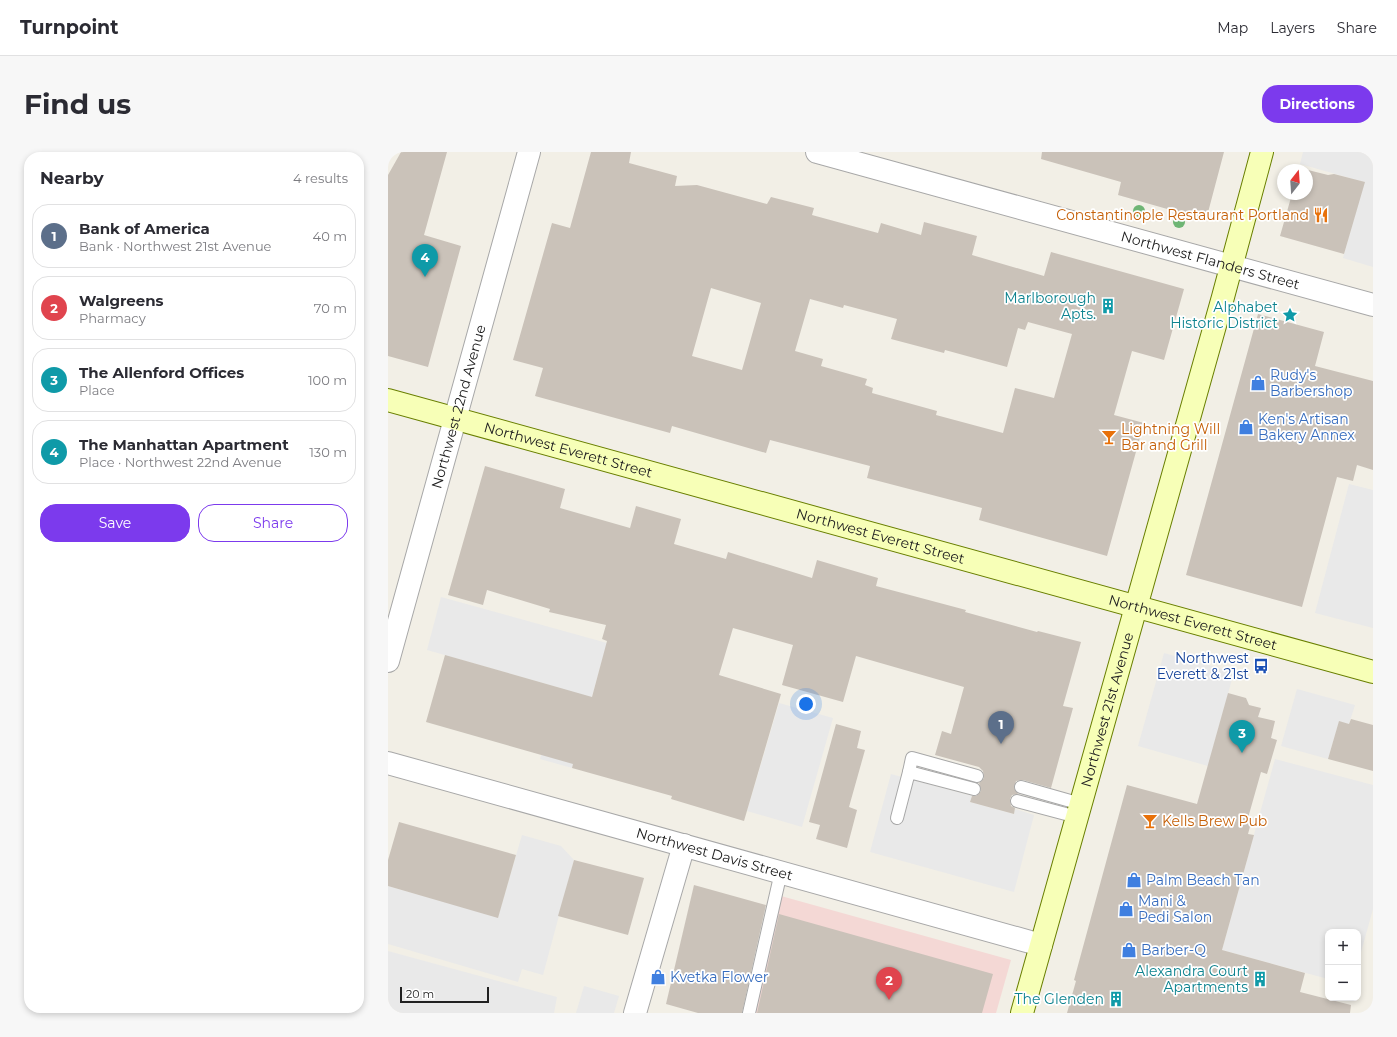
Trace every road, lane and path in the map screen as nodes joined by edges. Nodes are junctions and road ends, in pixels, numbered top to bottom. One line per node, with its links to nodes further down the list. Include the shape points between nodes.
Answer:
1 (530, 152): 7 (street, Northwest 22nd Avenue)
2 (817, 152): 4 (street, Northwest Flanders Street)
3 (1262, 152): 4 (main road, Northwest 21st Avenue)
4 (1231, 266): 5 (street, Northwest Flanders Street); 8 (main road, Northwest 21st Avenue)
5 (1373, 305)
6 (388, 400): 7 (main road, Northwest Everett Street)
7 (454, 419): 8 (main road, Northwest Everett Street); 9 (street, Northwest 22nd Avenue)
8 (1136, 606): 10 (main road, Northwest Everett Street); 17 (main road, Northwest 21st Avenue)
9 (388, 661)
10 (1373, 672)
11 (388, 763): 19 (street, Northwest Davis Street)
12 (909, 772): 13 (lane, via 912,758); 15 (lane); 18 (lane)
13 (977, 776)
14 (1021, 788): 17 (lane)
15 (974, 790)
16 (1017, 801): 17 (lane)
17 (1079, 811): 21 (main road, Northwest 21st Avenue)
18 (896, 818)
19 (684, 845): 20 (street, Northwest Davis Street); 22 (street)
20 (781, 872): 21 (street, Northwest Davis Street); 23 (lane)
21 (1041, 945): 24 (main road, Northwest 21st Avenue)
22 (635, 1013)
23 (749, 1013)
24 (1022, 1013)

